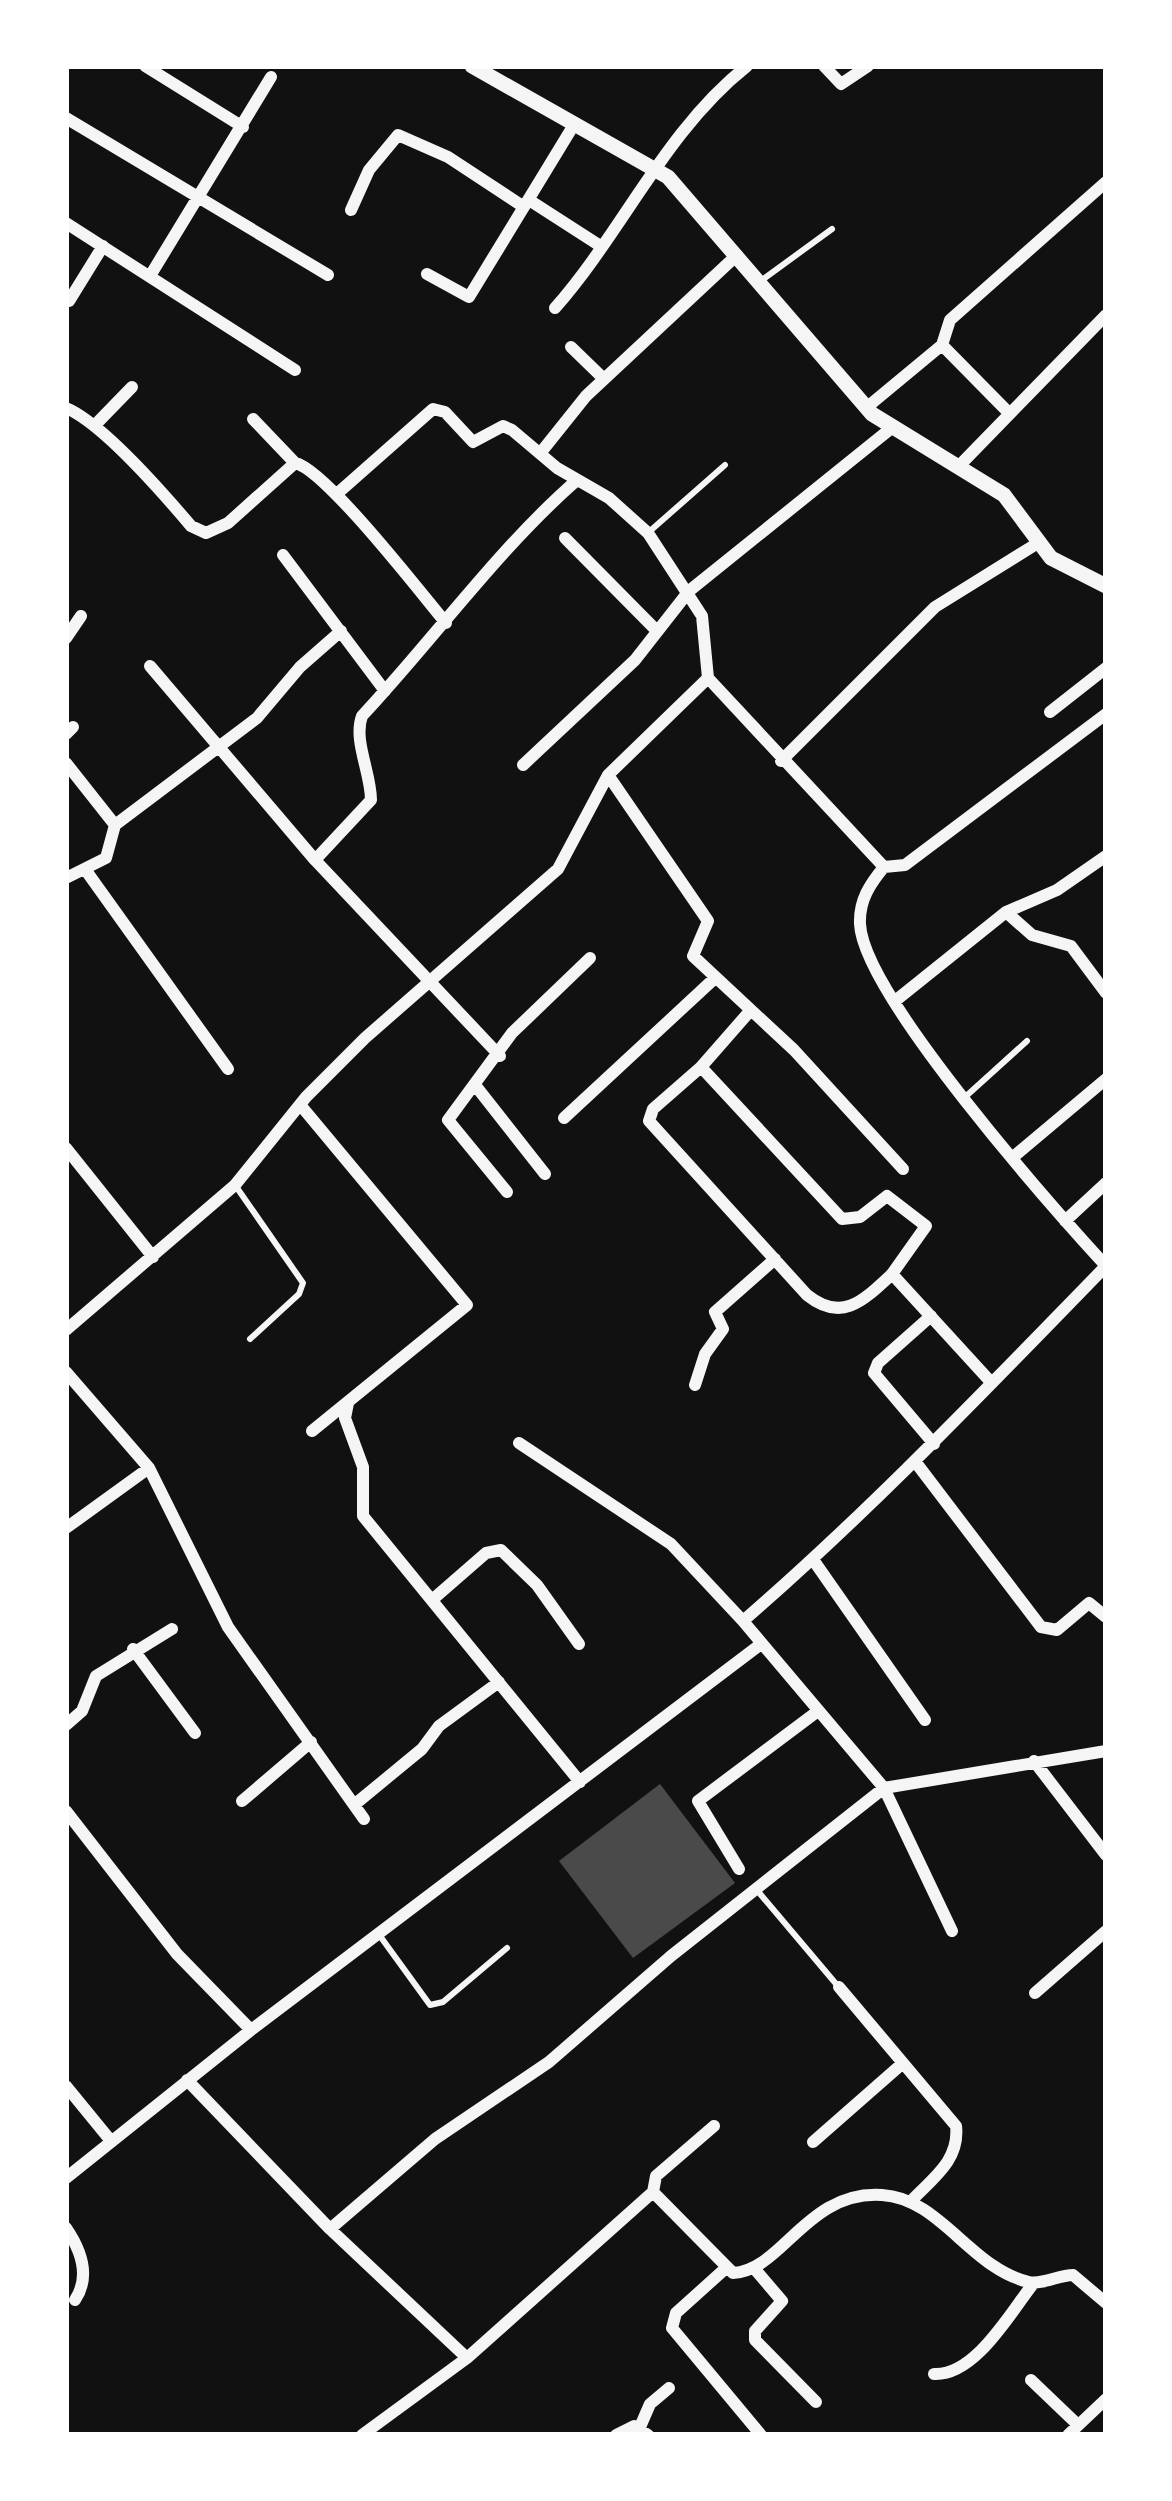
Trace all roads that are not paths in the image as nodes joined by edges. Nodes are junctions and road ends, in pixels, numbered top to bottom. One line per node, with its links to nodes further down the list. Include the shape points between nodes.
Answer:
1 (145, 66): 8 (street)
2 (178, 66): 8 (street)
3 (747, 66): 12 (street, via 689,121)
4 (824, 66): 5 (street, via 841,84)
5 (868, 66)
6 (480, 67): 10 (street)
7 (271, 76): 11 (street)
8 (170, 80): 11 (street)
9 (66, 118): 14 (street)
10 (575, 123): 12 (street); 15 (street)
11 (243, 128): 14 (street)
12 (656, 170): 20 (street); 21 (street)
13 (1106, 182): 29 (street, via 950,320)
14 (198, 200): 23 (street); 24 (street)
15 (526, 203): 16 (street, via 398,135); 20 (street); 22 (street, via 469,297)
16 (351, 210)
17 (66, 223): 19 (street)
18 (832, 229): 25 (lane)
19 (103, 246): 23 (street); 26 (street)
20 (602, 248): 27 (street)
21 (737, 255): 25 (street); 32 (street)
22 (427, 274)
23 (150, 275): 31 (street)
24 (328, 275)
25 (760, 281): 35 (street)
26 (69, 301)
27 (555, 308)
28 (1106, 315): 36 (street)
29 (942, 346): 35 (street); 36 (street)
30 (571, 347): 32 (street)
31 (295, 370)
32 (604, 380): 40 (street)
33 (131, 387): 38 (street)
34 (66, 408): 38 (street)
35 (866, 408): 39 (street)
36 (1009, 413): 43 (street)
37 (254, 418): 41 (street)
38 (97, 423): 41 (street, via 206,533)
39 (894, 427): 43 (street); 51 (street)
40 (542, 451): 44 (street); 45 (street, via 503,426 473,442 433,409)
41 (295, 463): 45 (street)
42 (725, 465): 46 (lane)
43 (958, 466): 48 (street, via 1004,495)
44 (577, 480): 46 (street); 53 (street, via 503,551)
45 (339, 492): 53 (street)
46 (648, 533): 51 (street)
47 (565, 538): 55 (street)
48 (1038, 543): 50 (street, via 1070,571); 64 (street, via 935,607)
49 (283, 555): 54 (street)
50 (1106, 586)
51 (689, 591): 55 (street); 59 (street, via 702,616)
52 (81, 616): 56 (street)
53 (446, 623): 60 (street)
54 (341, 631): 60 (street); 63 (street)
55 (657, 631): 66 (street)
56 (66, 638)
57 (150, 666): 63 (street)
58 (1106, 668): 61 (street)
59 (708, 678): 64 (street); 67 (street)
60 (385, 691): 70 (street, via 358,727 371,800)
61 (1050, 712)
62 (1106, 714): 71 (street, via 905,865)
63 (221, 746): 68 (street); 70 (street)
64 (781, 761): 71 (street)
65 (66, 764): 68 (street)
66 (523, 765)
67 (608, 775): 76 (street, via 708,921 692,952); 77 (street, via 558,869)
68 (115, 825): 72 (street, via 111,851)
69 (1106, 856): 74 (street)
70 (315, 860): 77 (street)
71 (884, 867): 79 (street, via 868,887 860,926 869,959)
72 (87, 872): 73 (street); 84 (street)
73 (66, 878)
74 (1006, 912): 78 (street, via 1032,935 1071,946); 79 (street)
75 (590, 958): 82 (street, via 512,1033)
76 (715, 978): 80 (street); 89 (street)
77 (428, 983): 82 (street); 88 (street)
78 (1106, 993)
79 (896, 1001): 87 (street)
80 (751, 1011): 83 (street); 92 (street)
81 (1028, 1041): 87 (lane)
82 (500, 1056): 86 (street)
83 (701, 1067): 99 (street, via 649,1121); 101 (street, via 842,1219 860,1217 887,1196 926,1226)
84 (228, 1070)
85 (1106, 1079): 91 (street)
86 (475, 1085): 93 (street); 96 (street, via 448,1125)
87 (964, 1098): 91 (street)
88 (302, 1107): 95 (street); 108 (street, via 467,1305)
89 (564, 1118)
90 (66, 1148): 98 (street)
91 (1012, 1158): 97 (street)
92 (903, 1169)
93 (545, 1174)
94 (1106, 1184): 97 (street)
95 (235, 1186): 98 (street); 104 (lane, via 303,1283)
96 (507, 1192)
97 (1065, 1221): 100 (street)
98 (153, 1257): 103 (street)
99 (775, 1258): 101 (street, via 829,1311 854,1307); 107 (street, via 715,1312 724,1329)
100 (1106, 1266): 106 (street)
101 (892, 1274): 102 (street)
102 (931, 1316): 106 (street); 111 (street, via 874,1373)
103 (66, 1330)
104 (250, 1340)
105 (66, 1372): 113 (street)
106 (989, 1380): 111 (street)
107 (694, 1385)
108 (348, 1403): 109 (street); 116 (street, via 344,1418 364,1467 363,1516)
109 (312, 1431)
110 (519, 1443): 118 (street, via 670,1544)
111 (934, 1444): 112 (street)
112 (917, 1464): 115 (street); 117 (street, via 1042,1627 1057,1630 1089,1603)
113 (149, 1468): 114 (street); 128 (street, via 228,1627)
114 (66, 1528)
115 (814, 1561): 118 (street); 125 (street)
116 (432, 1600): 120 (street, via 486,1553 501,1550); 123 (street)
117 (1106, 1617)
118 (743, 1622): 121 (street)
119 (172, 1629): 122 (street)
120 (579, 1644)
121 (761, 1644): 124 (street); 131 (street)
122 (133, 1649): 126 (street, via 96,1676 82,1711); 127 (street)
123 (499, 1682): 131 (street); 134 (street)
124 (818, 1711): 132 (street); 138 (street, via 698,1802)
125 (925, 1720)
126 (66, 1725)
127 (195, 1733)
128 (311, 1742): 133 (street); 134 (street)
129 (1106, 1751): 130 (street)
130 (1034, 1761): 132 (street); 137 (street)
131 (580, 1782): 142 (street)
132 (884, 1788): 139 (street); 140 (street)
133 (242, 1801)
134 (354, 1805): 136 (street)
135 (66, 1811): 146 (street, via 177,1954)
136 (364, 1820)
137 (1106, 1855)
138 (739, 1869)
139 (755, 1888): 144 (lane); 157 (street, via 549,2062 434,2139)
140 (952, 1931)
141 (1106, 1931): 145 (street)
142 (380, 1936): 143 (lane, via 436,2006); 146 (street)
143 (507, 1948)
144 (839, 1987): 147 (street)
145 (1035, 1994)
146 (250, 2030): 148 (street)
147 (903, 2063): 152 (street); 155 (street, via 956,2126 958,2145)
148 (188, 2080): 151 (street); 157 (street)
149 (66, 2086): 151 (street)
150 (714, 2126): 154 (street, via 656,2176)
151 (111, 2141): 153 (street)
152 (813, 2142)
153 (66, 2177)
154 (652, 2192): 158 (street); 163 (street)
155 (911, 2200): 159 (street, via 850,2197 819,2212); 160 (street, via 978,2260)
156 (66, 2228): 161 (street, via 83,2263)
157 (330, 2229): 163 (street)
158 (726, 2268): 159 (street); 173 (street, via 676,2313 672,2328)
159 (754, 2268): 168 (street, via 782,2301 754,2340)
160 (1034, 2284): 162 (street, via 1073,2276); 164 (street, via 972,2358 953,2374)
161 (75, 2300)
162 (1106, 2302)
163 (467, 2358): 171 (street)
164 (934, 2374)
165 (1031, 2380): 169 (street)
166 (670, 2388): 170 (street, via 650,2404)
167 (1106, 2398): 169 (street)
168 (816, 2402)
169 (1073, 2430)
170 (644, 2431): 172 (street)
171 (362, 2435)
172 (616, 2435)
173 (761, 2435)

